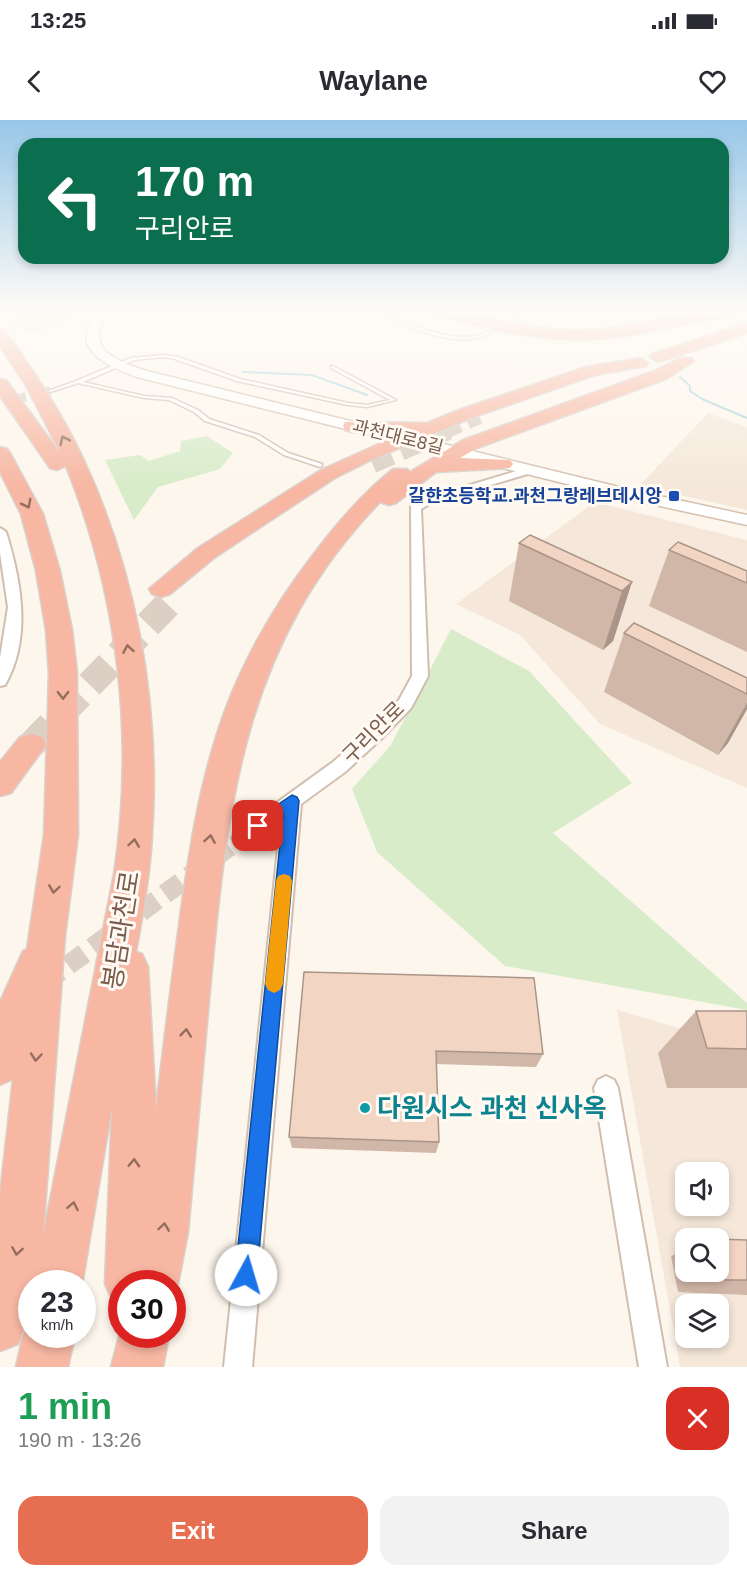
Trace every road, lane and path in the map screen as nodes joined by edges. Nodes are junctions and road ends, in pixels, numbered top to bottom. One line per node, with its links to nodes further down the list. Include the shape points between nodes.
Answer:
1 (26, 370): 22 (highway, 봉담과천로, one-way to 1, via 95,508)
2 (108, 370): 8 (lane)
3 (132, 370): 12 (street, 과천대로8길)
4 (208, 370): 5 (lane, via 348,405 367,406 394,399)
5 (339, 370)
6 (597, 370): 11 (highway)
7 (669, 370): 13 (highway)
8 (78, 382): 9 (lane); 17 (lane, via 170,399 207,420 258,436 286,454)
9 (50, 391)
10 (1, 396): 22 (highway, 봉담과천로, via 52,456)
11 (468, 416): 13 (highway); 15 (highway)
12 (352, 426): 14 (street, 과천대로8길); 15 (highway, via 405,428); 18 (highway)
13 (496, 431): 15 (highway); 19 (highway, via 501,452)
14 (408, 439): 15 (highway); 18 (highway)
15 (441, 442): 18 (highway); 19 (street, 과천대로8길)
16 (0, 453): 30 (highway, one-way to 30, via 32,514 48,571 62,662 61,834)
17 (320, 465)
18 (396, 466): 19 (highway); 23 (highway, via 330,487); 35 (highway, one-way to 18, via 164,1232 201,892 225,756 243,701 276,630 318,562)
19 (516, 467): 20 (street, 과천대로8길); 27 (street, 구리안로, via 415,508 420,676 405,704 377,733)
20 (747, 520)
21 (0, 532): 24 (street, via 14,583 16,615 14,639)
22 (114, 573): 29 (highway, 봉담과천로, one-way to 22, via 137,816 137,734 134,681)
23 (167, 593)
24 (0, 681)
25 (0, 760): 26 (highway, via 26,740)
26 (0, 784)
27 (292, 801): 28 (street, 구리안로); 41 (street)
28 (241, 838)
29 (126, 901): 33 (highway, 봉담과천로, one-way to 29); 34 (highway, one-way to 29, via 135,1139)
30 (47, 936): 31 (highway, via 12,1021); 36 (highway, one-way to 36, via 18,1251)
31 (0, 1064)
32 (606, 1088): 42 (street)
33 (60, 1270)
34 (130, 1270)
35 (156, 1270)
36 (0, 1326)
37 (126, 1348): 39 (highway)
38 (141, 1348): 40 (highway)
39 (125, 1367)
40 (137, 1367)
41 (238, 1367)
42 (653, 1367)

